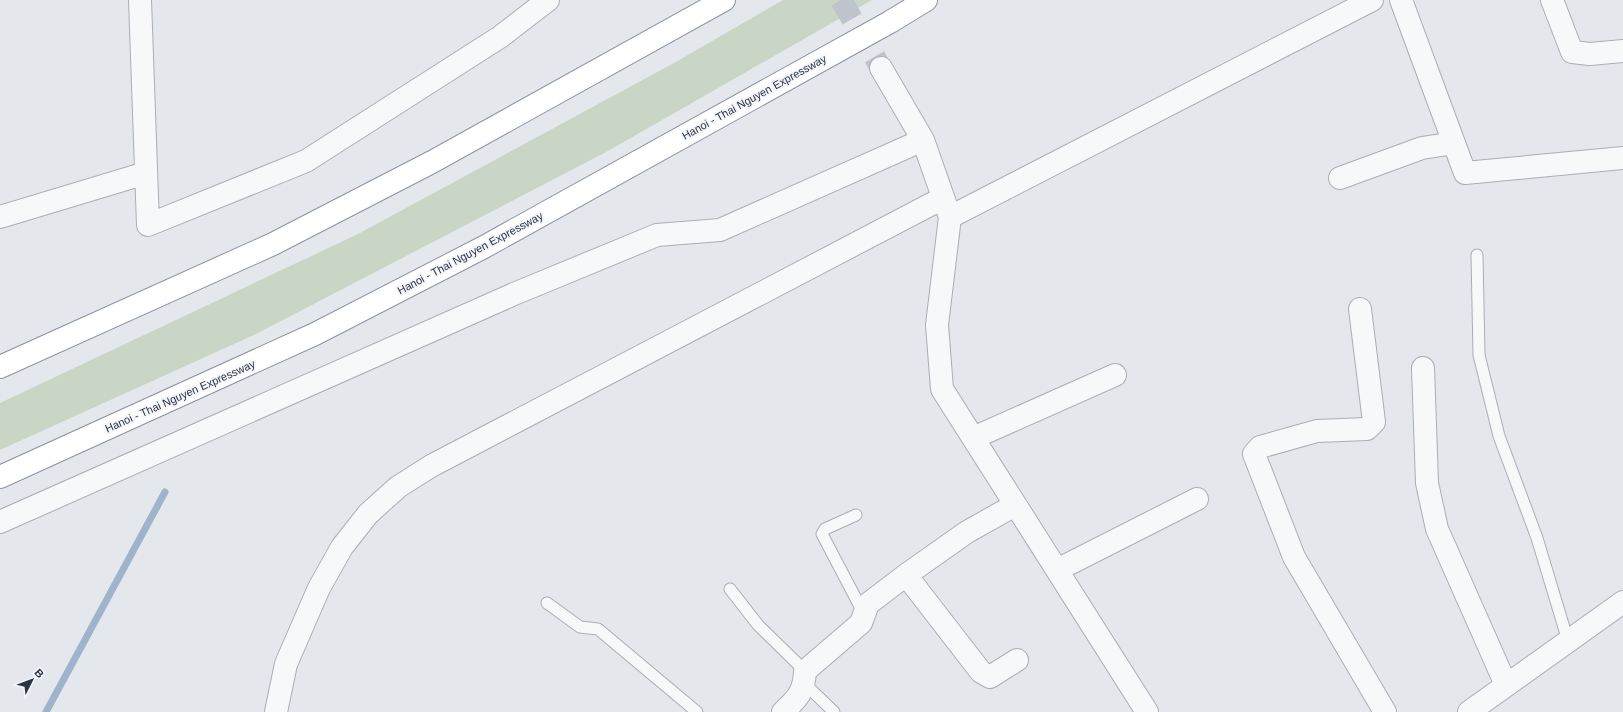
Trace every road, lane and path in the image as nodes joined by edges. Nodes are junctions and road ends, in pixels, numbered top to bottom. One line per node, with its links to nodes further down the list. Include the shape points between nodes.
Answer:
1 (140, 0): 13 (street)
2 (548, 0): 13 (street, via 500,37 306,161 148,225)
3 (724, 0): 19 (highway, via 432,162 273,244)
4 (926, 0): 23 (highway, Hanoi - Thai Nguyen Expressway, via 484,247 315,334)
5 (1372, 0): 15 (street)
6 (1401, 0): 11 (street)
7 (1552, 0): 8 (street, via 1572,52 1590,54)
8 (1623, 51)
9 (881, 68): 10 (street)
10 (923, 140): 15 (street); 27 (street, via 720,230 657,235 514,294)
11 (1454, 143): 12 (street, via 1465,173); 14 (street, via 1422,148)
12 (1623, 158)
13 (146, 173): 16 (street)
14 (1340, 178)
15 (947, 208): 22 (street, via 937,325 942,389); 38 (street, via 431,466 398,487 368,514 342,547 319,588 286,664)
16 (0, 217)
17 (1476, 255): 34 (lane, via 1479,355 1499,436 1538,538)
18 (1360, 309): 43 (street, via 1374,422 1367,429 1317,431 1260,448 1254,454 1294,558)
19 (0, 367)
20 (1423, 368): 37 (street, via 1427,484 1437,529)
21 (1114, 375): 22 (street)
22 (973, 438): 25 (street)
23 (0, 477)
24 (1197, 499): 28 (street)
25 (1015, 505): 28 (street); 29 (street, via 967,532)
26 (856, 515): 33 (lane, via 825,529 822,534)
27 (0, 522)
28 (1057, 570): 42 (street)
29 (906, 574): 33 (street, via 868,604); 35 (street, via 981,672 990,677)
30 (730, 589): 36 (lane, via 758,626)
31 (1623, 602): 34 (street)
32 (547, 603): 39 (lane, via 580,628 598,629)
33 (864, 615): 36 (street, via 861,623)
34 (1568, 641): 37 (street)
35 (1017, 660)
36 (804, 677): 40 (street, via 800,696); 41 (lane)
37 (1506, 686): 44 (street)
38 (276, 712)
39 (697, 712)
40 (783, 712)
41 (834, 712)
42 (1147, 712)
43 (1385, 712)
44 (1469, 712)

